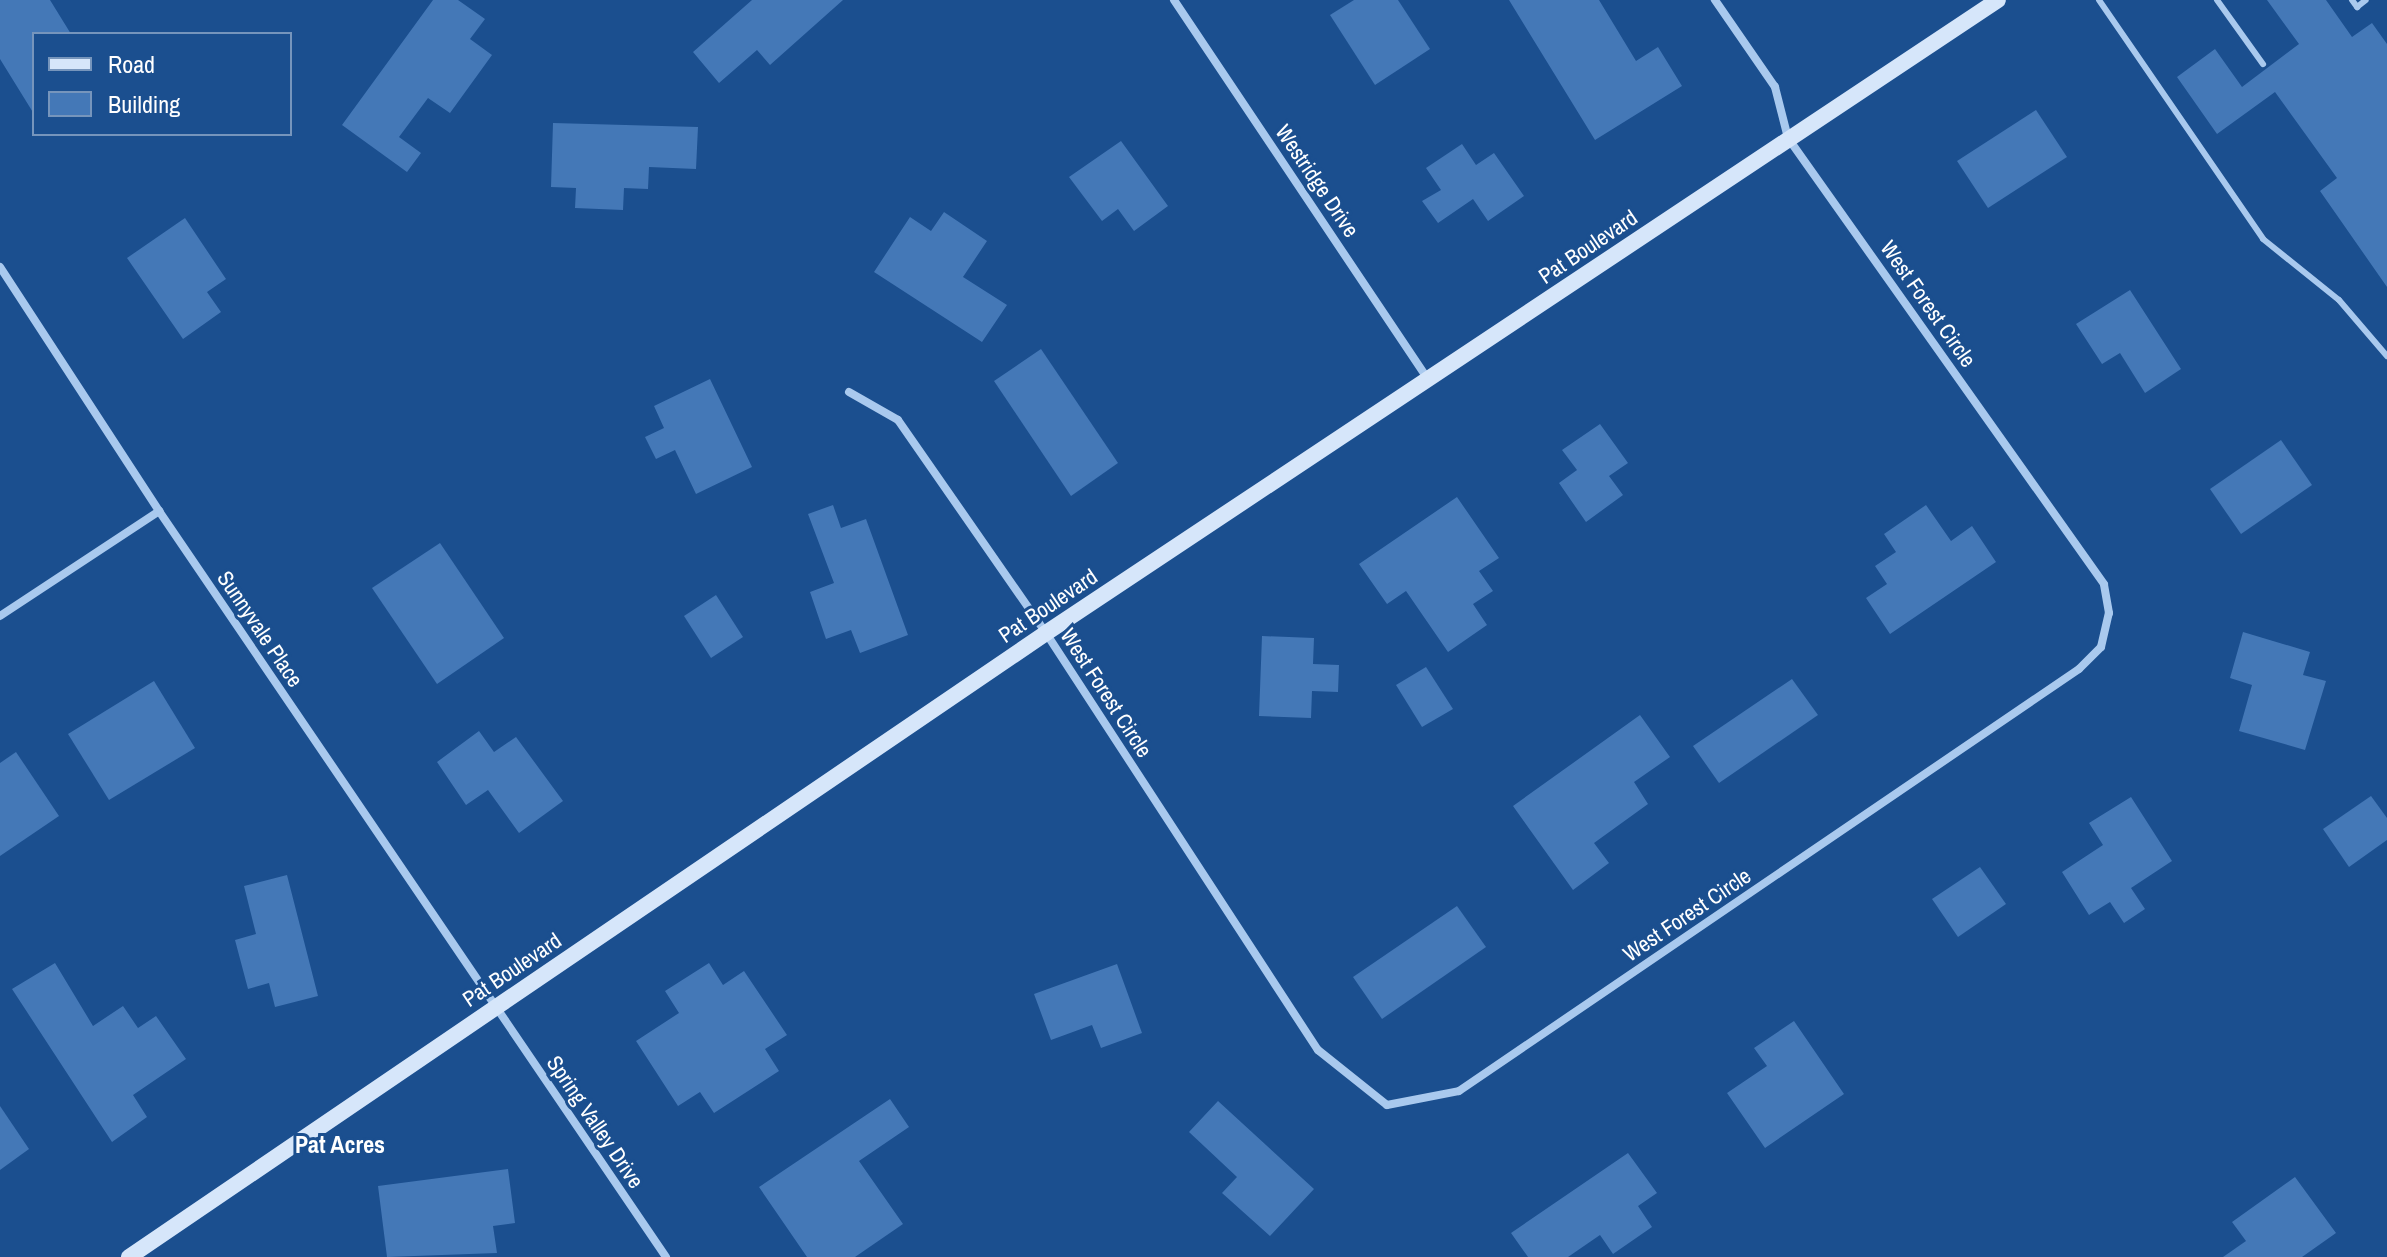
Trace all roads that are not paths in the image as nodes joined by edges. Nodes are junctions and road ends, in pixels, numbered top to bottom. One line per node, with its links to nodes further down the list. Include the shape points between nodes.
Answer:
1 (1174, 0): 12 (street, Westridge Drive)
2 (1715, 0): 9 (street, West Forest Circle, via 1775,87)
3 (1998, 0): 9 (street, Pat Boulevard)
4 (2099, 0): 11 (lane, via 2263,239 2339,300)
5 (2217, 0): 8 (lane)
6 (2352, 0): 7 (lane, via 2357,7)
7 (2366, 0)
8 (2263, 64)
9 (1788, 138): 12 (street, Pat Boulevard); 16 (street, West Forest Circle, via 2104,584 2109,613 2101,647 2079,669 1459,1091 1387,1105 1318,1050)
10 (0, 267): 14 (street, Sunnyvale Place)
11 (2387, 356)
12 (1429, 381): 16 (street, Pat Boulevard)
13 (849, 392): 16 (street, West Forest Circle, via 898,420)
14 (159, 511): 15 (street); 17 (street, Sunnyvale Place)
15 (0, 616)
16 (1046, 633): 17 (street, Pat Boulevard)
17 (495, 1007): 18 (street, Pat Boulevard); 19 (street, Spring Valley Drive)
18 (129, 1257)
19 (666, 1257)

